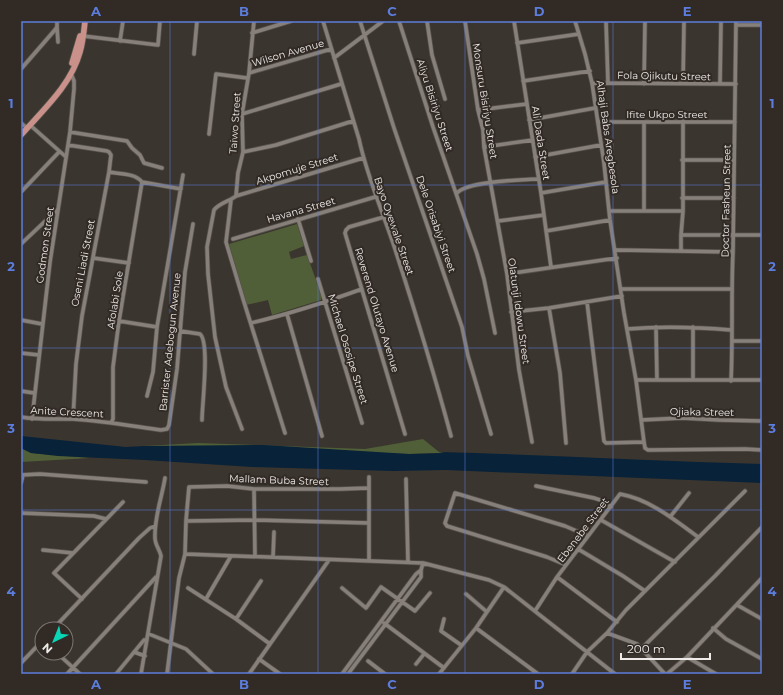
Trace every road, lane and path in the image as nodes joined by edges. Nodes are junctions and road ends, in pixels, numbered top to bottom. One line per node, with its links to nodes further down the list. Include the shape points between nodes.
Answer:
1 (58, 21): 22 (street)
2 (83, 21): 26 (main road); 48 (main road, via 66,79)
3 (123, 21): 27 (street)
4 (160, 21): 27 (street, via 158,45)
5 (198, 21): 31 (street)
6 (254, 21): 23 (street, Taiwo Street)
7 (291, 21): 23 (street)
8 (323, 21): 30 (street, Bayo Oyewale Street)
9 (360, 21): 25 (street, Dele Orisabiyi Street)
10 (383, 21): 25 (street)
11 (399, 21): 86 (street, Aliyu Bisiriyu Street, via 432,127)
12 (427, 21): 49 (street, via 432,55)
13 (465, 21): 52 (street, Monsuru Bisiriyu Street)
14 (514, 21): 29 (street, Ali Dada Street)
15 (575, 21): 24 (street, Alhaji Babs Aregbesola)
16 (606, 21): 42 (street)
17 (645, 21): 44 (street)
18 (684, 21): 45 (street)
19 (721, 21): 46 (street)
20 (736, 23): 21 (street); 47 (street, Doctor Fasheun Street)
21 (762, 25)
22 (57, 27): 28 (street); 34 (street)
23 (252, 33): 37 (street, Taiwo Street)
24 (579, 34): 29 (street); 36 (street, Alhaji Babs Aregbesola)
25 (365, 35): 32 (street); 161 (street, Dele Orisabiyi Street, via 462,327)
26 (83, 36): 27 (street); 38 (main road, via 80,53)
27 (120, 41)
28 (58, 42)
29 (517, 44): 40 (street, Ali Dada Street)
30 (331, 49): 32 (street, Bayo Oyewale Street); 37 (street, Wilson Avenue)
31 (194, 54)
32 (334, 58): 43 (street, Bayo Oyewale Street)
33 (21, 62): 34 (street)
34 (25, 66): 35 (street)
35 (21, 69)
36 (590, 71): 40 (street); 41 (street, Alhaji Babs Aregbesola)
37 (249, 73): 39 (street, Taiwo Street)
38 (69, 77): 48 (main road); 62 (street, Godmon Street, via 72,76 74,81)
39 (247, 78): 53 (street, Taiwo Street); 63 (street, via 216,74)
40 (523, 81): 50 (street, Ali Dada Street)
41 (592, 83): 42 (street, Fola Ojikutu Street); 51 (street, Alhaji Babs Aregbesola)
42 (608, 83): 44 (street, Fola Ojikutu Street)
43 (341, 84): 53 (street); 55 (street, Bayo Oyewale Street)
44 (644, 84): 45 (street, Fola Ojikutu Street)
45 (683, 84): 46 (street, Fola Ojikutu Street)
46 (720, 84): 47 (street, Fola Ojikutu Street)
47 (736, 84): 59 (street, Doctor Fasheun Street)
48 (54, 97): 61 (main road)
49 (445, 99)
50 (527, 104): 52 (street); 54 (street, Ali Dada Street)
51 (595, 108): 54 (street); 56 (street, Alhaji Babs Aregbesola)
52 (478, 110): 68 (street, Monsuru Bisiriyu Street)
53 (242, 114): 70 (street, Taiwo Street)
54 (530, 120): 65 (street, Ali Dada Street)
55 (353, 121): 70 (street); 73 (street, Bayo Oyewale Street)
56 (598, 122): 57 (street, Ifite Ukpo Street); 67 (street, Alhaji Babs Aregbesola)
57 (644, 122): 58 (street, Ifite Ukpo Street); 94 (street)
58 (683, 122): 59 (street, Ifite Ukpo Street); 74 (street)
59 (735, 122): 75 (street, Doctor Fasheun Street)
60 (21, 123): 61 (street)
61 (29, 126): 64 (main road); 69 (street)
62 (70, 132): 66 (street, Godmon Street); 76 (street, via 127,141 144,163)
63 (208, 134)
64 (21, 135)
65 (533, 140): 68 (street); 72 (street, Ali Dada Street)
66 (68, 145): 71 (street, Godmon Street); 77 (street, Oseni Liadi Street, via 109,151)
67 (601, 145): 72 (street); 81 (street, Alhaji Babs Aregbesola)
68 (484, 147): 82 (street, Monsuru Bisiriyu Street)
69 (59, 152): 71 (street); 84 (street)
70 (243, 152): 87 (street, Taiwo Street)
71 (66, 157): 92 (street, Godmon Street)
72 (536, 157): 79 (street, Ali Dada Street)
73 (363, 158): 87 (street, Akpomuje Street); 88 (street, Bayo Oyewale Street)
74 (682, 160): 75 (street); 89 (street)
75 (734, 160): 90 (street, Doctor Fasheun Street)
76 (162, 168)
77 (109, 172): 80 (street, via 139,178); 111 (street, Oseni Liadi Street)
78 (182, 175): 83 (street)
79 (539, 179): 82 (street); 85 (street, Ali Dada Street)
80 (142, 182): 83 (street); 114 (street, Afolabi Sole)
81 (606, 182): 85 (street); 93 (street, Alhaji Babs Aregbesola)
82 (491, 183): 86 (street, via 469,187); 100 (street, Olatunji Idowu Street)
83 (181, 189): 131 (street)
84 (21, 192)
85 (541, 193): 96 (street, Ali Dada Street)
86 (457, 194): 137 (street, Aliyu Bisiriyu Street, via 484,279)
87 (236, 196): 91 (street)
88 (375, 197): 97 (street, Bayo Oyewale Street); 98 (street, Havana Street)
89 (682, 198): 90 (street); 95 (street)
90 (734, 198): 103 (street, Doctor Fasheun Street)
91 (231, 200): 129 (street, via 226,242); 158 (street, via 214,210 207,247 208,274 216,344 226,387)
92 (58, 208): 107 (street); 130 (street, Godmon Street)
93 (610, 211): 94 (street); 99 (street, Alhaji Babs Aregbesola)
94 (644, 211): 95 (street)
95 (683, 211): 104 (street)
96 (544, 215): 100 (street); 102 (street, Ali Dada Street)
97 (384, 217): 118 (street, Reverend Olutayo Avenue, via 351,226 346,230); 163 (street, Bayo Oyewale Street)
98 (298, 219): 106 (street, Havana Street); 113 (street)
99 (610, 220): 102 (street); 108 (street, Alhaji Babs Aregbesola)
100 (498, 221): 116 (street, Olatunji Idowu Street)
101 (193, 224): 136 (street, Barrister Adebogun Avenue, via 185,272)
102 (546, 231): 115 (street, Ali Dada Street)
103 (733, 234): 104 (street); 105 (street); 110 (street, Doctor Fasheun Street)
104 (681, 235): 109 (street)
105 (762, 235)
106 (233, 239)
107 (21, 244)
108 (616, 250): 109 (street); 112 (street, Alhaji Babs Aregbesola)
109 (681, 251): 110 (street)
110 (733, 252): 120 (street, Doctor Fasheun Street)
111 (93, 258): 114 (street); 152 (street, Oseni Liadi Street, via 76,364)
112 (617, 258): 115 (street); 119 (street, Alhaji Babs Aregbesola)
113 (310, 261)
114 (129, 263): 128 (street, Afolabi Sole)
115 (551, 267): 116 (street)
116 (507, 274): 125 (street, Olatunji Idowu Street)
117 (318, 279): 123 (street, Michael Ososipe Street)
118 (362, 289): 123 (street); 160 (street, Reverend Olutayo Avenue)
119 (622, 289): 120 (street); 121 (street, Alhaji Babs Aregbesola)
120 (732, 289): 135 (street, Doctor Fasheun Street)
121 (622, 296): 122 (street); 134 (street, Alhaji Babs Aregbesola)
122 (587, 302): 124 (street); 165 (street, via 604,442)
123 (325, 303): 126 (street); 157 (street, Michael Ososipe Street)
124 (549, 308): 125 (street); 166 (street, via 560,373)
125 (511, 312): 164 (street, Olatunji Idowu Street)
126 (287, 314): 129 (street); 162 (street)
127 (21, 320): 130 (street)
128 (119, 320): 131 (street); 156 (street, Afolabi Sole, via 113,367)
129 (251, 323): 159 (street)
130 (42, 324): 141 (street, Godmon Street)
131 (157, 327): 149 (street, via 153,372)
132 (656, 327): 133 (street); 134 (street); 143 (street)
133 (693, 327): 135 (street); 144 (street)
134 (627, 329): 142 (street, Alhaji Babs Aregbesola)
135 (731, 330): 138 (street, Doctor Fasheun Street)
136 (180, 331): 153 (street, via 200,334 203,338 205,356); 156 (street, Barrister Adebogun Avenue, via 168,428 161,430)
137 (495, 334)
138 (733, 341): 139 (street); 145 (street, Doctor Fasheun Street)
139 (762, 341)
140 (21, 353): 141 (street)
141 (39, 354): 148 (street, Godmon Street)
142 (636, 380): 143 (street); 154 (street, Alhaji Babs Aregbesola)
143 (657, 380): 144 (street)
144 (693, 380): 145 (street)
145 (731, 380): 146 (street)
146 (762, 380)
147 (21, 391): 148 (street)
148 (34, 393): 151 (street, Godmon Street)
149 (147, 396)
150 (21, 417): 151 (street, Anite Crescent)
151 (32, 419): 152 (street, Anite Crescent)
152 (73, 420): 156 (street, Anite Crescent)
153 (202, 420)
154 (641, 420): 155 (street, Ojiaka Street, via 682,418); 165 (street, Alhaji Babs Aregbesola)
155 (762, 421)
156 (112, 422)
157 (362, 423)
158 (242, 429)
159 (285, 433)
160 (405, 434)
161 (491, 434)
162 (322, 436)
163 (451, 436)
164 (532, 442)
165 (644, 442): 167 (street, via 648,450)
166 (566, 443)
167 (762, 450)
168 (22, 475): 172 (street, via 40,474); 173 (street)
169 (369, 477): 175 (street)
170 (165, 478): 188 (street)
171 (406, 479): 202 (street)
172 (146, 482)
173 (21, 483)
174 (536, 486): 180 (street, via 594,498)
175 (369, 488): 176 (street, Mallam Buba Street); 187 (street)
176 (254, 489): 184 (street); 186 (street, Mallam Buba Street, via 227,486 189,487)
177 (745, 491): 192 (street)
178 (689, 493): 182 (street)
179 (123, 502): 183 (street)
180 (611, 507): 182 (street, Ebenebe Street, via 622,494); 185 (street, Ebenebe Street)
181 (21, 512): 183 (street, via 94,516)
182 (670, 517): 192 (street, Ebenebe Street)
183 (106, 519): 195 (street)
184 (255, 520): 186 (street); 187 (street); 198 (street)
185 (601, 520): 191 (street, Ebenebe Street); 203 (street)
186 (186, 521): 196 (street)
187 (369, 522): 201 (street)
188 (156, 526): 207 (street, via 155,542 161,554); 217 (street, via 146,531)
189 (762, 527): 238 (street)
190 (274, 532): 199 (street)
191 (588, 536): 193 (street, Ebenebe Street); 205 (street, via 565,526 455,493 445,523 448,526)
192 (698, 537): 203 (street)
193 (578, 549): 205 (street, Ebenebe Street); 214 (street)
194 (42, 550): 195 (street)
195 (73, 553): 217 (street, via 54,574)
196 (185, 554): 197 (street); 235 (street, via 179,578)
197 (231, 556): 198 (street); 218 (street)
198 (254, 556): 199 (street)
199 (273, 557): 200 (street)
200 (329, 560): 201 (street); 236 (street)
201 (369, 561): 202 (street)
202 (408, 562): 204 (street)
203 (676, 562): 214 (street)
204 (423, 563): 206 (street); 211 (street, via 489,580)
205 (566, 565): 208 (street, Ebenebe Street)
206 (421, 570): 219 (street); 220 (street, via 421,577)
207 (156, 576): 233 (street); 251 (street)
208 (557, 577): 222 (street, Ebenebe Street); 229 (street)
209 (762, 579): 221 (street)
210 (261, 580): 224 (street)
211 (504, 587): 222 (street); 223 (street)
212 (188, 588): 218 (street)
213 (342, 588): 219 (street, via 366,608 381,587)
214 (645, 591): 229 (street)
215 (430, 593): 220 (street, via 415,611)
216 (466, 594): 223 (street)
217 (82, 599): 227 (street)
218 (206, 599): 224 (street)
219 (398, 599): 220 (street); 228 (street)
220 (403, 602): 228 (street)
221 (737, 605): 226 (street); 231 (street)
222 (535, 611): 241 (street)
223 (487, 612): 230 (street)
224 (236, 619): 236 (street)
225 (444, 619): 237 (street, via 441,631)
226 (762, 619)
227 (61, 621)
228 (384, 622): 242 (street); 261 (street); 262 (street)
229 (616, 622): 232 (street)
230 (476, 628): 237 (street); 265 (street)
231 (713, 628): 244 (street); 246 (street, via 726,639)
232 (607, 633): 238 (street, via 632,641); 241 (street)
233 (149, 634): 234 (street); 235 (street)
234 (147, 640): 240 (street, via 144,640); 243 (street)
235 (171, 642): 257 (street); 258 (street, via 186,649)
236 (270, 644): 245 (street)
237 (461, 646): 252 (street)
238 (642, 648): 268 (street)
239 (34, 649): 249 (street)
240 (134, 652): 243 (street); 255 (street)
241 (587, 652): 266 (street); 267 (street)
242 (424, 654): 250 (street); 252 (street)
243 (145, 656): 256 (street)
244 (687, 657): 268 (street); 269 (street)
245 (259, 659): 259 (street); 260 (street)
246 (762, 659)
247 (66, 661): 251 (street)
248 (368, 661): 263 (street)
249 (21, 663)
250 (416, 664)
251 (73, 667): 253 (street); 254 (street)
252 (444, 668): 264 (street)
253 (67, 674)
254 (80, 674)
255 (116, 674)
256 (141, 674)
257 (167, 674)
258 (213, 674)
259 (249, 674)
260 (280, 674)
261 (342, 674)
262 (348, 674)
263 (385, 674)
264 (439, 674)
265 (538, 674)
266 (572, 674)
267 (615, 674)
268 (666, 674)
269 (716, 674)

